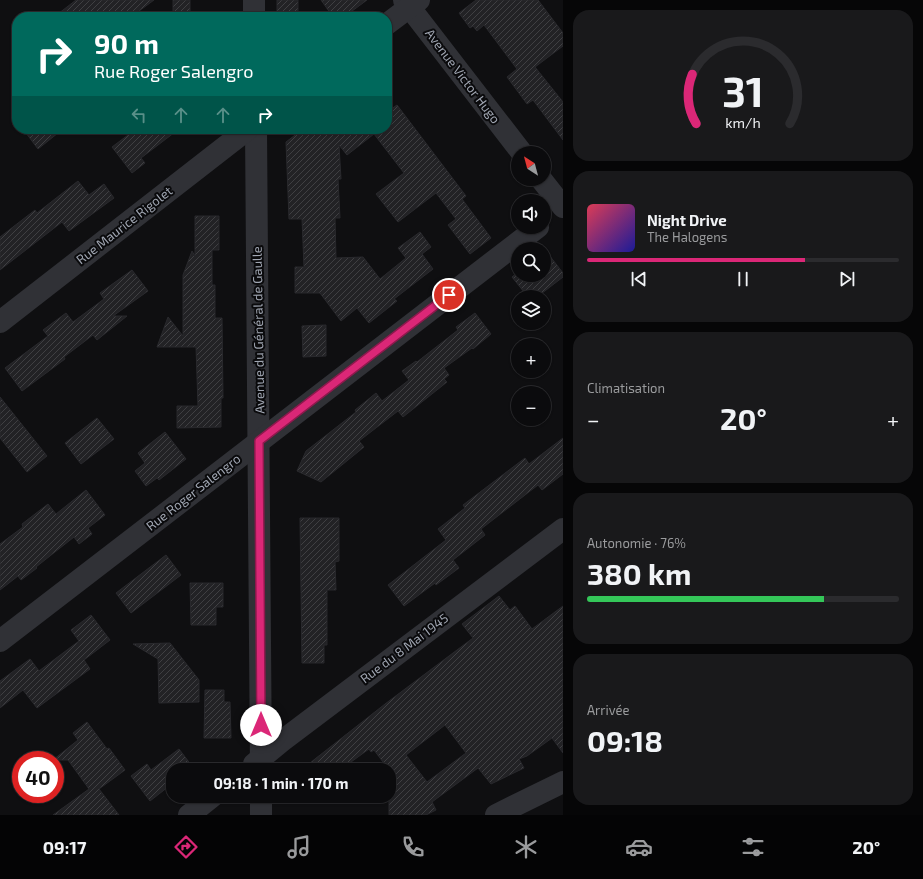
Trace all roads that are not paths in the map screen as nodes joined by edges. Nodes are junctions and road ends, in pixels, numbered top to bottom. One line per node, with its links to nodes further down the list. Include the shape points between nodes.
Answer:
1 (254, 0): 3 (street)
2 (411, 2): 4 (street); 7 (street, Avenue Victor Hugo)
3 (254, 12)
4 (392, 19)
5 (242, 134): 12 (street, Rue Maurice Rigolet)
6 (256, 134): 13 (street, Avenue du Général de Gaulle)
7 (517, 146)
8 (547, 186): 9 (street)
9 (563, 208): 10 (street)
10 (551, 217)
11 (529, 234): 13 (street, Rue Roger Salengro)
12 (0, 322)
13 (259, 441): 15 (street, Rue Roger Salengro); 16 (street, Avenue du Général de Gaulle)
14 (563, 529): 17 (street, Rue du 8 Mai 1945, via 288,736)
15 (0, 641)
16 (256, 763)
17 (259, 763)
18 (563, 782): 23 (street)
19 (204, 803): 21 (street)
20 (261, 803): 22 (street)
21 (189, 815)
22 (261, 815)
23 (496, 815)

